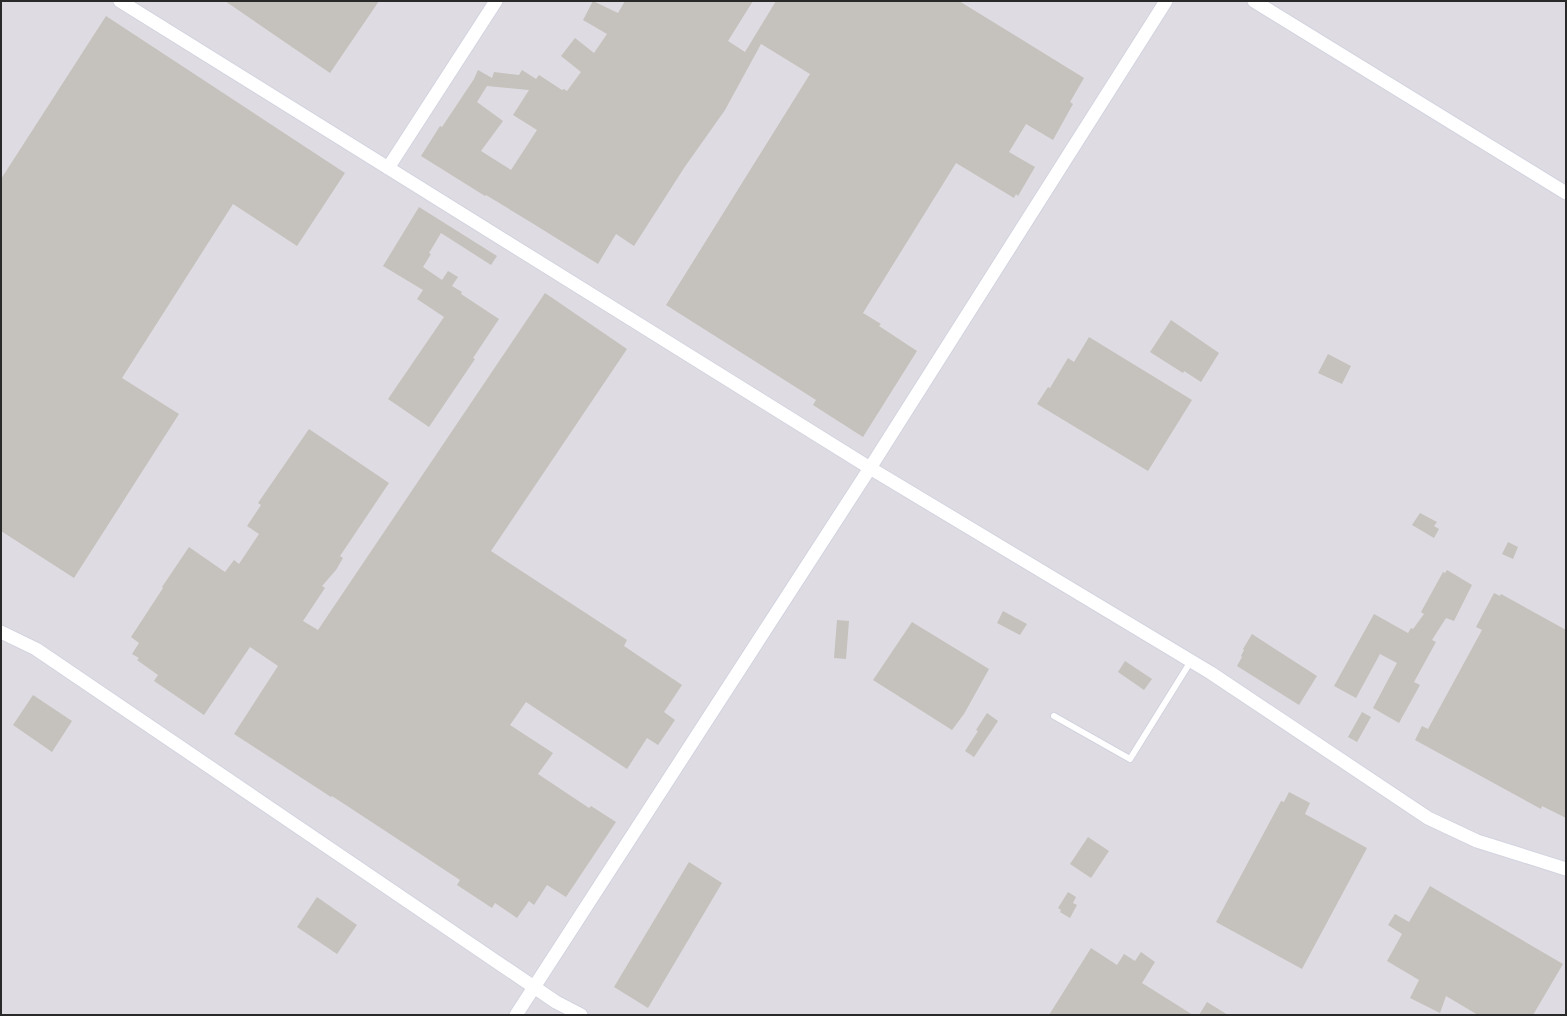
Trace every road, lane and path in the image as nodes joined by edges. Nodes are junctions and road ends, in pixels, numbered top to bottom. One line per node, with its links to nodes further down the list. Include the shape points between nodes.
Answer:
1 (120, 1): 5 (street)
2 (496, 1): 5 (street)
3 (1166, 1): 7 (street)
4 (1254, 1): 6 (street)
5 (388, 168): 7 (street)
6 (1566, 193)
7 (870, 468): 9 (street); 12 (street)
8 (1, 632): 12 (street, via 36,649)
9 (1191, 662): 10 (lane, via 1130,759); 11 (street, via 1254,701 1428,818 1477,841)
10 (1054, 716)
11 (1566, 869)
12 (534, 986): 13 (street); 14 (street, via 556,1002)
13 (516, 1015)
14 (581, 1015)

